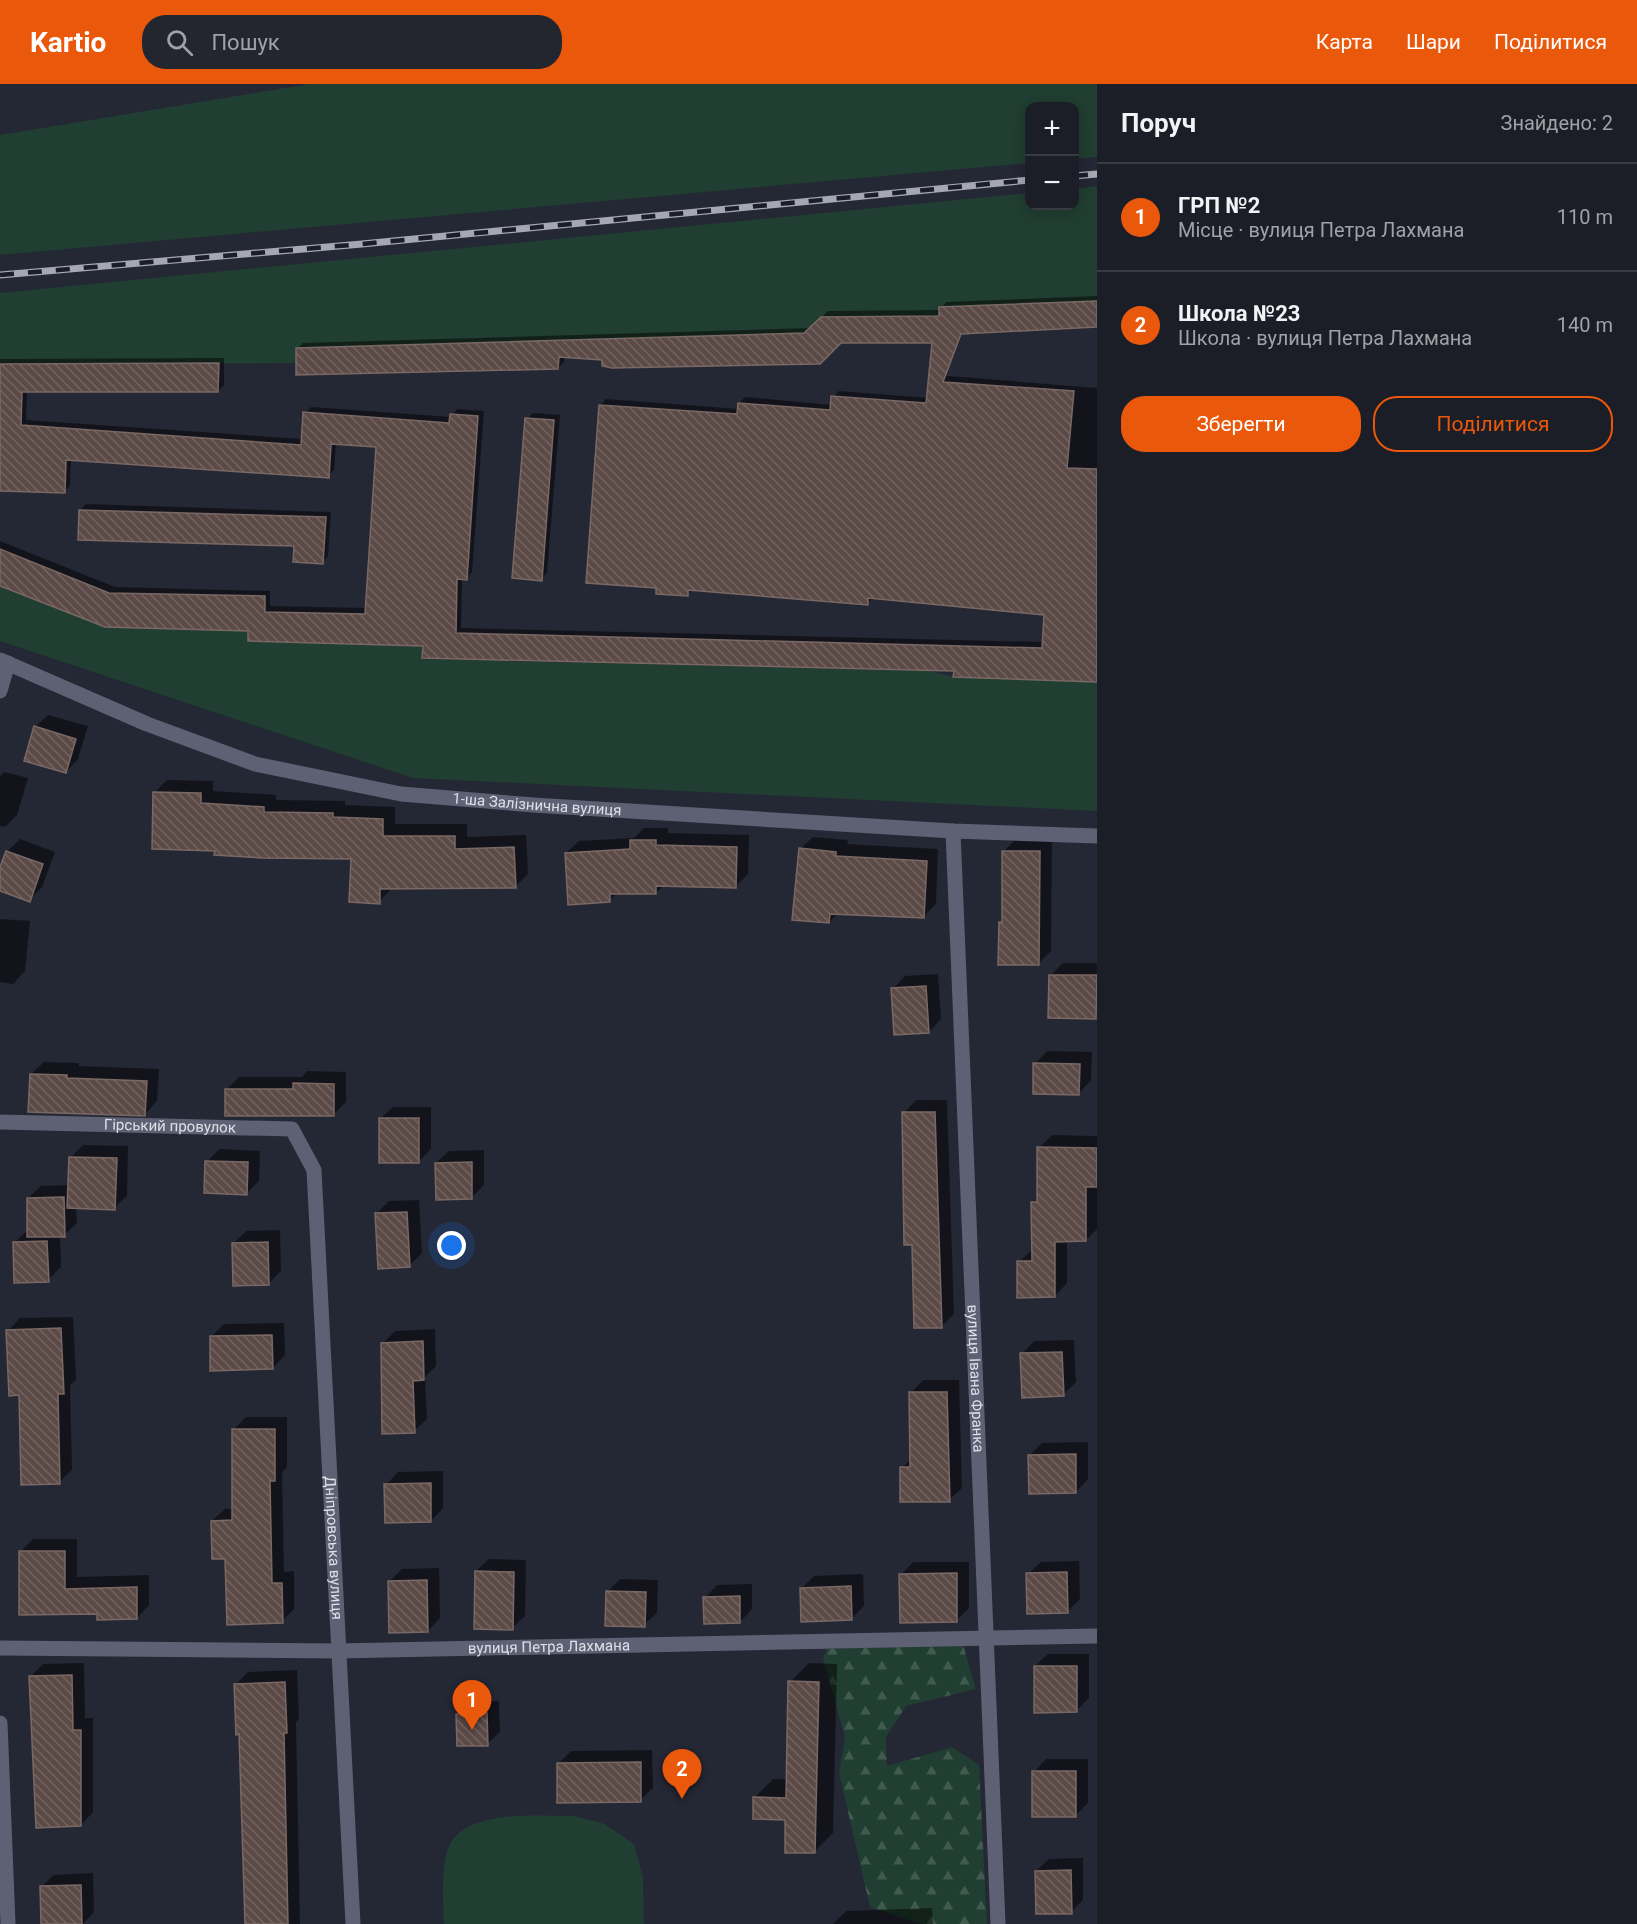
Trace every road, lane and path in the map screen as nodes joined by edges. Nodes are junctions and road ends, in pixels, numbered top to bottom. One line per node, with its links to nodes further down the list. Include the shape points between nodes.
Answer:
1 (4, 661): 2 (street); 3 (street, 1-ша Залізнична вулиця, via 147,724 255,764 401,794 533,806)
2 (0, 691)
3 (954, 831): 4 (street, 1-ша Залізнична вулиця); 8 (street, вулиця Івана Франка)
4 (1097, 837)
5 (0, 1122): 6 (street, Гірський провулок, via 292,1129)
6 (314, 1170): 10 (street, Дніпровська вулиця)
7 (1097, 1636): 8 (street, вулиця Петра Лахмана)
8 (985, 1637): 10 (street, вулиця Петра Лахмана); 14 (street, вулиця Івана Франка)
9 (0, 1648): 10 (street, вулиця Петра Лахмана)
10 (337, 1651): 13 (street, Дніпровська вулиця)
11 (0, 1724): 12 (street)
12 (8, 1924)
13 (353, 1924)
14 (998, 1924)

